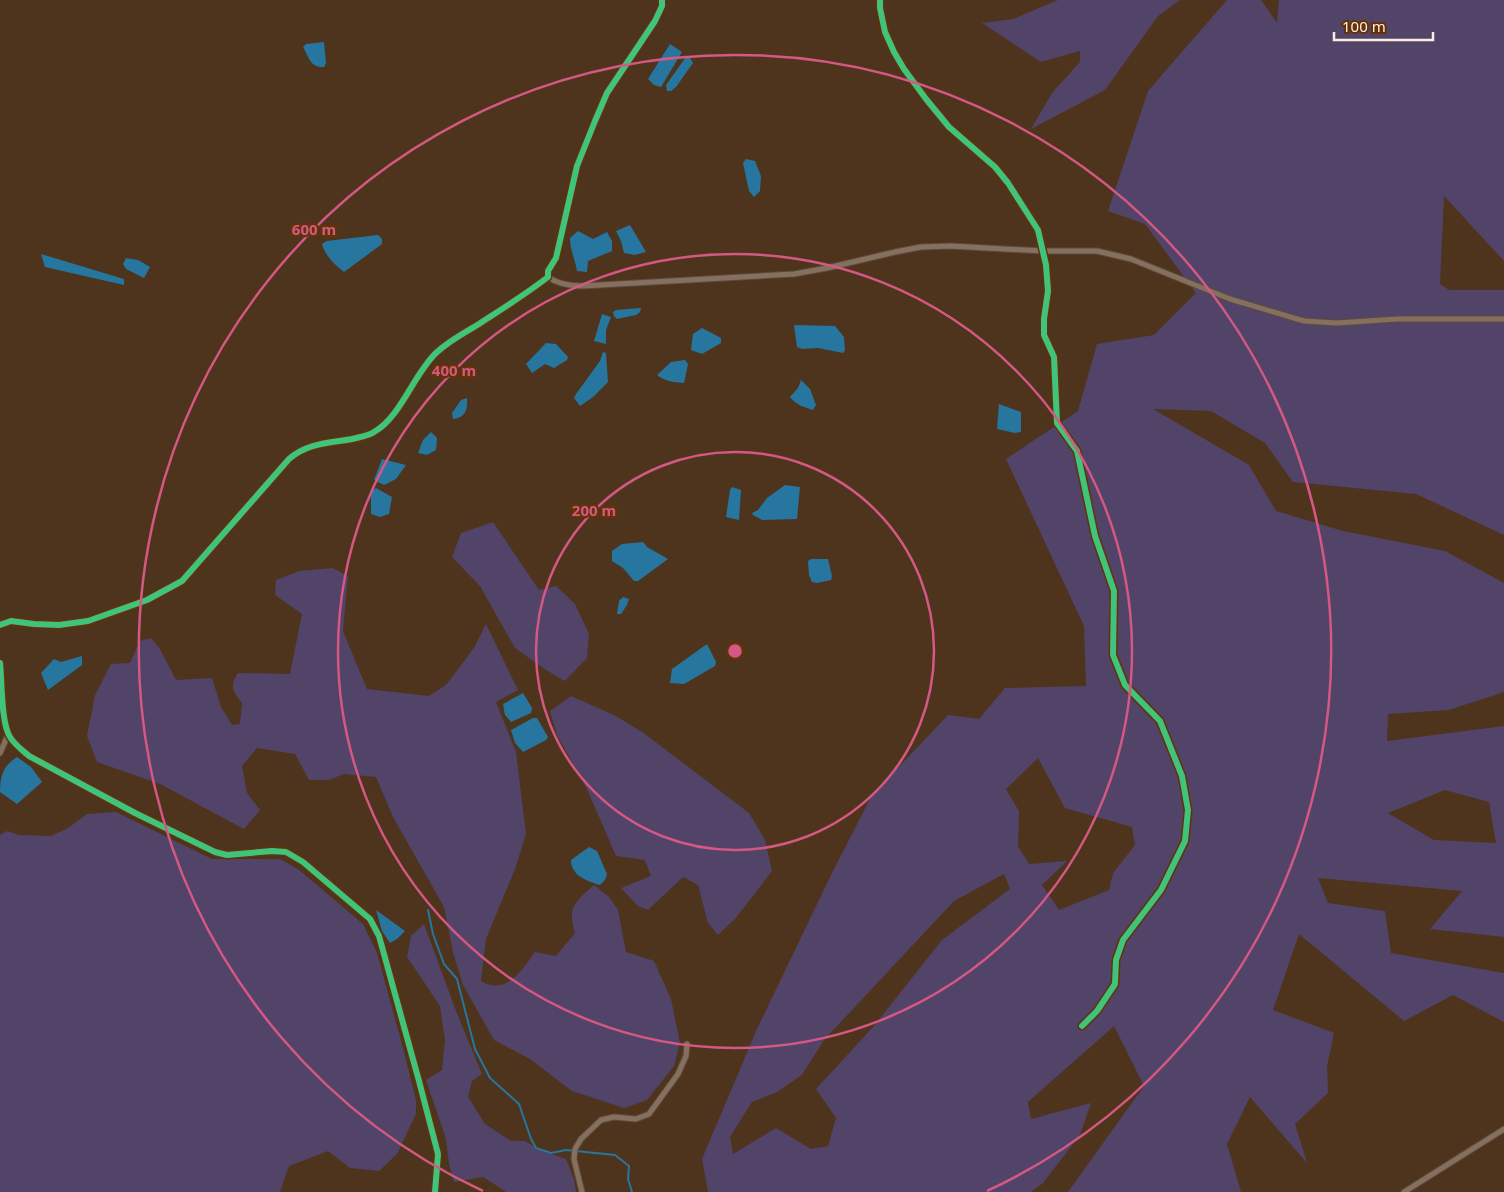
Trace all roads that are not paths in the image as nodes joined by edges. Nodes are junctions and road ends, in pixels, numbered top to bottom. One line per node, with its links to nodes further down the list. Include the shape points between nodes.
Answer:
1 (662, 0): 4 (street, via 655,21 607,93 595,120 577,166 556,258)
2 (880, 0): 3 (street, via 885,32 904,69 949,127 995,167 1008,183 1038,230)
3 (1043, 251): 4 (street, via 921,247 794,274 582,286 570,286); 5 (street, via 1097,251 1131,258 1230,299 1304,321); 11 (street, via 1048,291 1044,335 1054,357 1057,423 1077,452 1095,536 1114,591 1113,655 1125,685 1160,722 1182,776 1188,810 1185,841 1161,890 1123,940 1116,960 1115,984 1097,1011)
4 (548, 277): 6 (street, via 438,351 392,416 374,432 298,450 182,581 147,600 88,620 58,625 11,621)
5 (1504, 319)
6 (0, 625)
7 (0, 663): 8 (street)
8 (0, 668): 9 (street)
9 (8, 735): 10 (street); 15 (street, via 29,756 47,767 215,852 244,855 286,852 303,862 370,920 379,936 438,1154)
10 (0, 753)
11 (1082, 1026)
12 (687, 1044): 16 (street, via 678,1074 649,1114 636,1119 614,1117 601,1120 581,1139 574,1159)
13 (1504, 1129): 14 (street)
14 (1410, 1190): 17 (street)
15 (435, 1192)
16 (582, 1192)
17 (1404, 1192)

